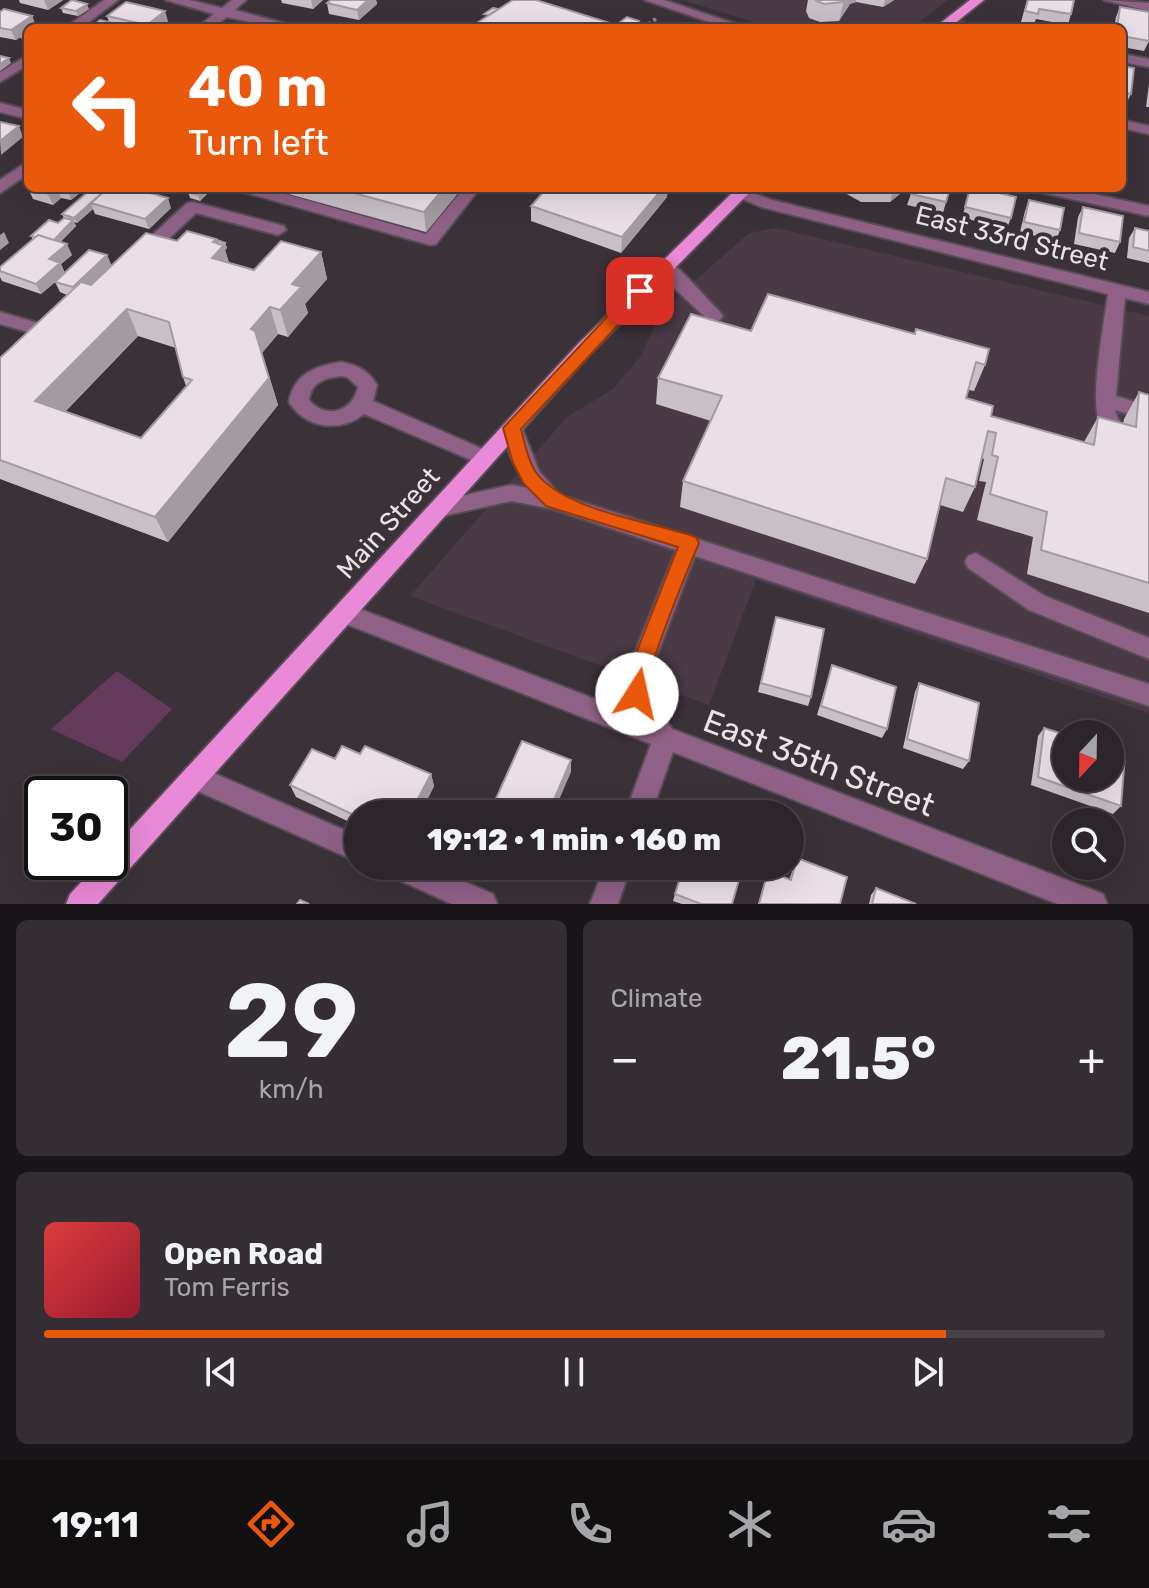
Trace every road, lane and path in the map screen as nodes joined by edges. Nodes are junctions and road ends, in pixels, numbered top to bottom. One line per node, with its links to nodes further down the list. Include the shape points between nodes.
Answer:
1 (112, 0): 9 (street)
2 (172, 0): 8 (street)
3 (240, 0): 8 (street)
4 (651, 0): 12 (street)
5 (978, 0): 13 (main road)
6 (1110, 0): 7 (street)
7 (1149, 7)
8 (224, 12): 10 (street); 11 (street)
9 (78, 24)
10 (209, 24)
11 (276, 24)
12 (728, 24)
13 (947, 24)
14 (1126, 59): 16 (street)
15 (24, 62): 17 (street)
16 (1149, 63)
17 (0, 78)
18 (0, 107): 19 (street)
19 (24, 114)
20 (1126, 125): 21 (street)
21 (1149, 130)
22 (24, 169): 23 (street)
23 (0, 188)
24 (260, 192): 25 (street, via 430,240)
25 (469, 192)
26 (734, 192): 31 (main road, Main Street)
27 (740, 192): 33 (street, East 33rd Street, via 767,204)
28 (1062, 192): 29 (street)
29 (1149, 211)
30 (278, 230): 32 (street, via 193,207)
31 (666, 265): 35 (street); 41 (main road, Main Street)
32 (124, 271)
33 (1117, 290): 34 (street, East 33rd Street); 38 (street)
34 (1149, 298)
35 (714, 316)
36 (0, 318): 37 (street)
37 (60, 331)
38 (1105, 400): 40 (street); 42 (street, via 1109,423)
39 (363, 405): 43 (street)
40 (1149, 413)
41 (512, 428): 43 (main road, Main Street); 44 (street, via 519,458)
42 (1122, 434)
43 (485, 458): 45 (main road, Main Street)
44 (553, 501): 45 (street, via 511,493); 46 (street)
45 (438, 509): 48 (main road, Main Street)
46 (689, 543): 50 (street); 51 (street, via 636,679 637,694)
47 (976, 562): 49 (street, via 1037,603)
48 (344, 613): 51 (street, East 35th Street); 52 (main road, Main Street)
49 (1149, 649)
50 (1149, 695)
51 (665, 740): 53 (street); 60 (street, East 35th Street)
52 (195, 777): 54 (street); 57 (main road, Main Street)
53 (643, 800)
54 (344, 843)
55 (429, 880): 58 (street)
56 (613, 880): 59 (street)
57 (80, 904)
58 (483, 904)
59 (604, 904)
60 (1093, 904)

